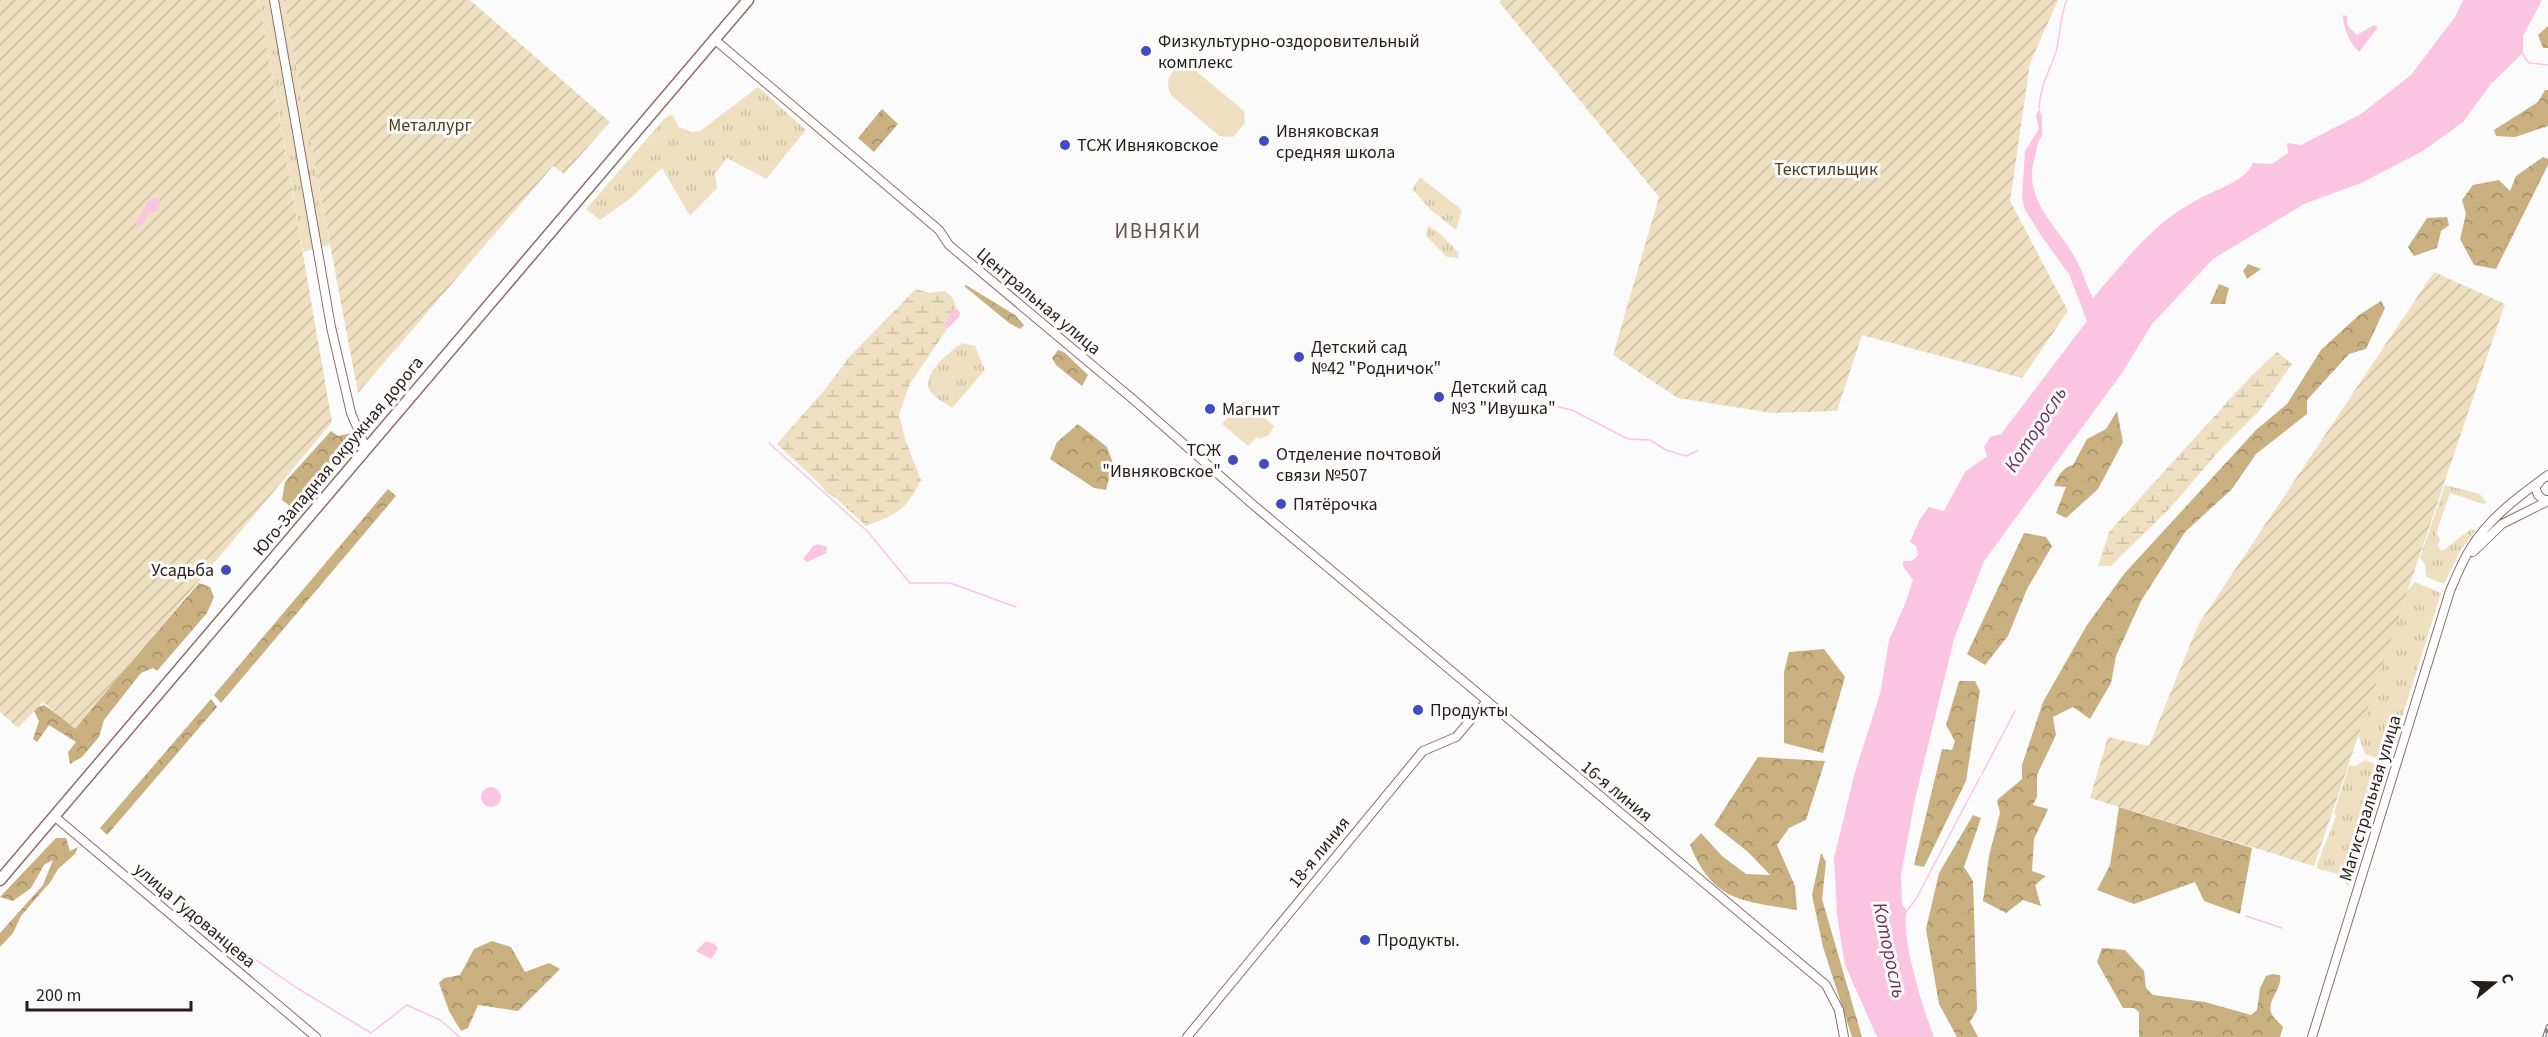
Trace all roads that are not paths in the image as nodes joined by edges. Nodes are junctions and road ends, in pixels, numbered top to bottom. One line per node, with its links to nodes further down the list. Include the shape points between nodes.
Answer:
1 (274, 0): 4 (street, via 331,327 351,413)
2 (748, 0): 3 (highway)
3 (714, 39): 4 (highway, Юго-Западная окружная дорога); 9 (street, Центральная улица, via 939,230 949,245)
4 (366, 448): 11 (highway, Юго-Западная окружная дорога)
5 (2548, 476): 6 (street, Магистральная улица)
6 (2540, 482): 7 (street, via 2535,487 2538,495); 8 (street, Магистральная улица)
7 (2548, 501): 8 (street, Магистральная улица)
8 (2498, 521): 16 (street, Магистральная улица, via 2460,569 2436,632)
9 (1347, 583): 10 (street, 16-я линия)
10 (1486, 702): 14 (street, 18-я линия, via 1456,737 1423,751); 15 (street, 16-я линия, via 1826,985 1839,1010)
11 (54, 816): 12 (highway, Юго-Западная окружная дорога); 13 (street, улица Гудованцева)
12 (0, 880)
13 (316, 1037)
14 (1187, 1037)
15 (1844, 1037)
16 (2312, 1037)

